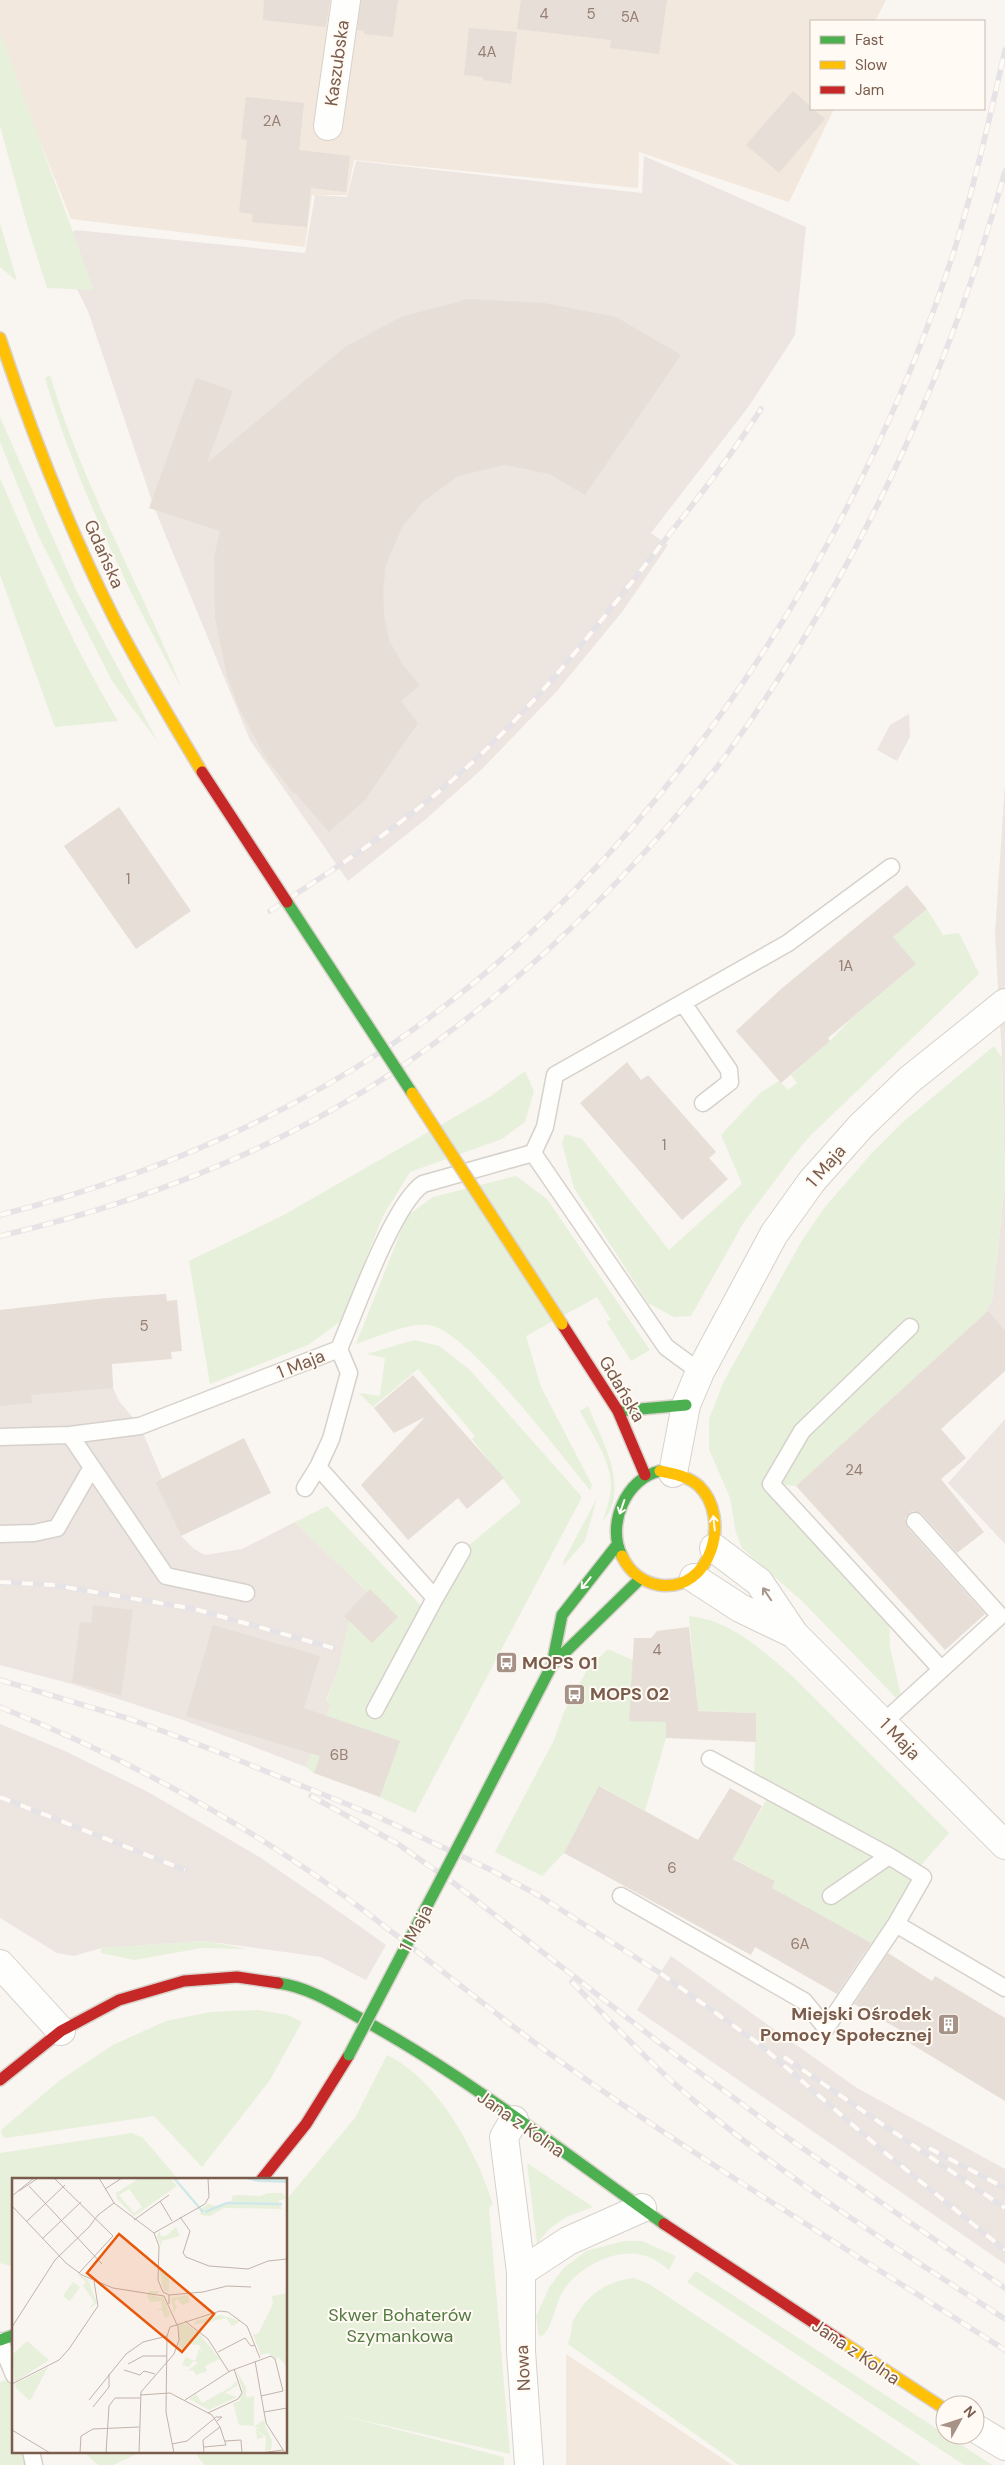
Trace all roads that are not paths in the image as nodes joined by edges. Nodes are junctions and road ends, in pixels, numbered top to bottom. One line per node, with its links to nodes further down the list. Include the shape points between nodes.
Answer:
1 (346, 0): 2 (street, Kaszubska)
2 (328, 126)
3 (0, 338): 13 (street, Gdańska, bridge, via 48,471 134,656 202,772)
4 (891, 867): 5 (lane, via 788,942)
5 (683, 1003): 7 (lane, via 729,1070 730,1082); 8 (lane, via 555,1075 544,1127)
6 (995, 1010): 11 (street, 1 Maja, via 909,1080 861,1126 812,1181 774,1234)
7 (704, 1103)
8 (533, 1152): 10 (lane, 1 Maja, via 417,1188 396,1217); 11 (lane, via 666,1347)
9 (910, 1327): 32 (lane, via 802,1431 770,1484)
10 (339, 1349): 14 (lane, 1 Maja, via 140,1426); 17 (lane, via 349,1373 330,1439)
11 (700, 1372): 12 (street, 1 Maja)
12 (686, 1405): 13 (street); 18 (street, 1 Maja)
13 (618, 1411): 19 (street, Gdańska)
14 (70, 1435): 15 (lane, 1 Maja); 16 (lane)
15 (0, 1437)
16 (92, 1466): 22 (lane, via 56,1528 34,1533); 28 (lane, via 166,1576)
17 (318, 1467): 20 (lane); 29 (lane)
18 (673, 1473): 19 (street, via 660,1471); 24 (street, one-way to 18, via 716,1524 710,1500 691,1480)
19 (645, 1475): 23 (street, one-way to 23, via 625,1498 616,1529)
20 (305, 1488)
21 (915, 1521): 32 (lane, via 1000,1616)
22 (0, 1534)
23 (617, 1545): 27 (street, via 625,1564); 31 (street, one-way to 31, via 562,1615)
24 (714, 1548): 26 (street); 30 (street, one-way to 24, via 759,1582)
25 (462, 1551): 29 (lane)
26 (694, 1578): 27 (street, via 679,1586 659,1586); 30 (street, via 740,1608)
27 (640, 1579): 31 (street)
28 (246, 1593)
29 (435, 1598): 33 (lane)
30 (794, 1634): 34 (street, 1 Maja)
31 (552, 1665): 46 (street, 1 Maja, bridge, via 349,2055 306,2124)
32 (941, 1669): 34 (lane)
33 (375, 1710)
34 (884, 1722): 36 (street, 1 Maja)
35 (710, 1759): 37 (lane)
36 (1005, 1845)
37 (889, 1856): 39 (lane); 40 (lane, via 923,1877)
38 (621, 1896): 40 (lane, via 804,2002 826,2028)
39 (831, 1896)
40 (896, 1924): 42 (lane)
41 (0, 1964): 43 (street)
42 (1005, 1988)
43 (61, 2031): 44 (street, Jana z Kolna); 45 (street, Jana z Kolna, via 119,2000 184,1981 237,1977 289,1984 324,1998 414,2048)
44 (0, 2080)
45 (514, 2120): 47 (street, Jana z Kolna); 48 (street, Nowa, via 504,2138)
46 (263, 2178)
47 (642, 2208): 48 (street, via 568,2240); 52 (street, Jana z Kolna)
48 (521, 2272): 57 (street, Nowa, via 521,2351)
49 (12, 2335): 50 (street)
50 (0, 2340): 51 (lane)
51 (12, 2370)
52 (935, 2402)
53 (985, 2434): 54 (street)
54 (1005, 2446)
55 (31, 2452): 56 (lane)
56 (34, 2465)
57 (529, 2465)

